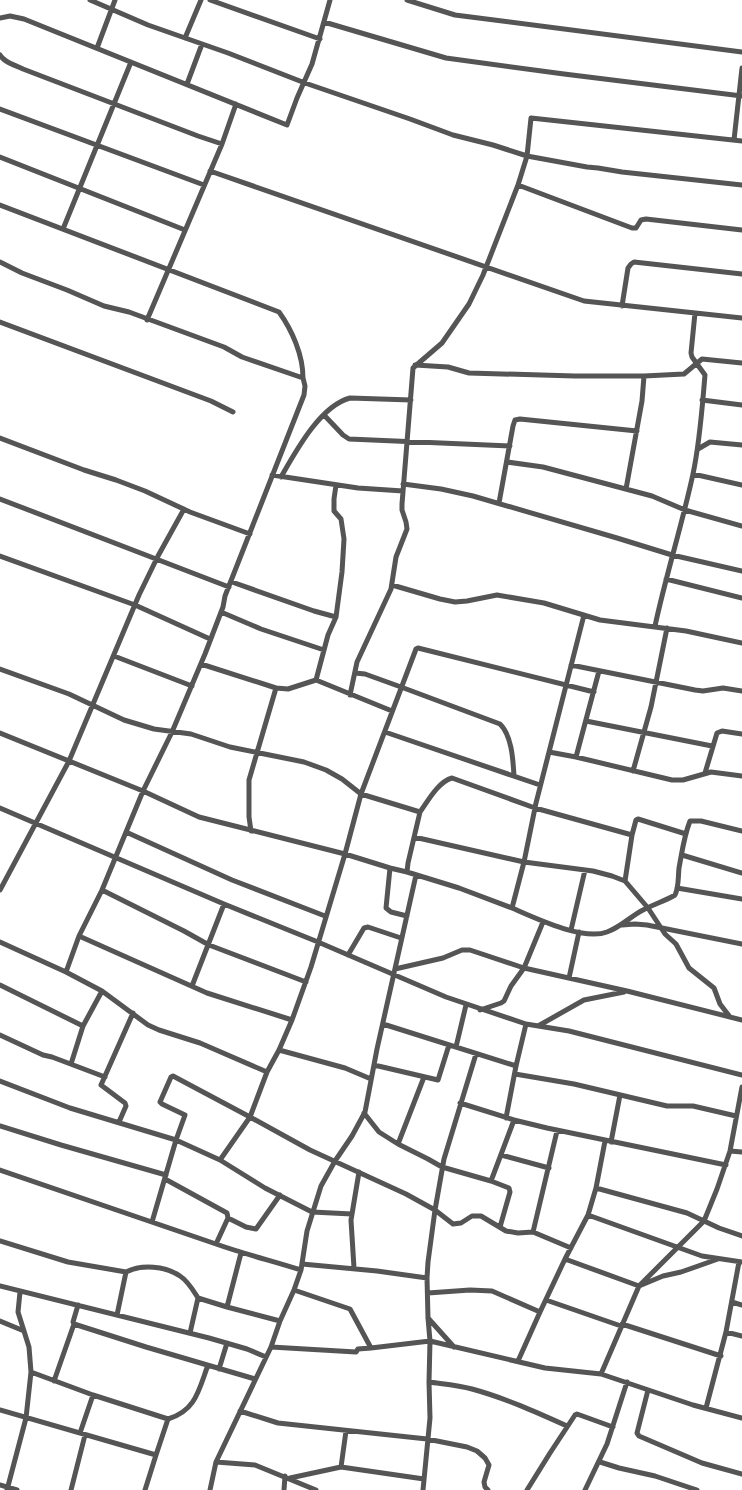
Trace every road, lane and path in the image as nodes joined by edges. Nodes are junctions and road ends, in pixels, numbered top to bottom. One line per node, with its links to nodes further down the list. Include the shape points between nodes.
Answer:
1 (90, 0): 7 (street)
2 (114, 0): 7 (street)
3 (201, 0): 10 (street)
4 (210, 0): 11 (street)
5 (330, 0): 9 (street)
6 (407, 0): 14 (street, via 455,14)
7 (111, 9): 10 (street); 13 (street)
8 (0, 18): 13 (street, via 24,19)
9 (324, 22): 11 (street); 20 (street, via 446,58)
10 (185, 38): 12 (street)
11 (320, 39): 18 (street)
12 (202, 44): 18 (street); 19 (street)
13 (97, 48): 16 (street)
14 (742, 52)
15 (0, 55): 21 (street, via 16,66)
16 (131, 62): 19 (street); 21 (street)
17 (742, 68): 20 (street)
18 (305, 83): 22 (street, via 288,125); 29 (street, via 453,135)
19 (187, 84): 22 (street)
20 (741, 96): 24 (street)
21 (114, 104): 26 (street); 27 (street)
22 (236, 104): 27 (street)
23 (0, 109): 26 (street)
24 (734, 140): 25 (street); 29 (street, via 530,118)
25 (742, 141)
26 (97, 144): 31 (street); 34 (street)
27 (222, 144): 30 (street)
28 (0, 156): 34 (street)
29 (527, 156): 32 (street); 33 (street, via 622,172)
30 (210, 171): 31 (street); 40 (street)
31 (204, 185): 37 (street)
32 (518, 185): 38 (street, via 632,228 646,219); 40 (street)
33 (742, 185)
34 (80, 188): 36 (street); 37 (street)
35 (0, 205): 36 (street)
36 (63, 229): 41 (street)
37 (185, 230): 41 (street)
38 (742, 230)
39 (0, 262): 46 (street, via 104,306)
40 (486, 266): 43 (street, via 584,301); 50 (street, via 466,310 442,343)
41 (167, 269): 46 (street); 52 (street, via 278,312 289,327 303,366)
42 (742, 274): 43 (street, via 634,262 628,268)
43 (622, 306): 44 (street)
44 (695, 313): 45 (street); 49 (street, via 691,353)
45 (742, 318)
46 (147, 320): 52 (street)
47 (0, 322): 56 (street)
48 (742, 362): 49 (street, via 702,359)
49 (696, 363): 51 (street, via 684,374); 54 (street, via 705,375)
50 (414, 366): 51 (street, via 448,367 477,373); 53 (street)
51 (644, 376): 58 (street)
52 (303, 378): 66 (street, via 304,395)
53 (411, 400): 57 (street, via 350,398 342,400); 60 (street)
54 (702, 400): 55 (street); 63 (street)
55 (742, 405)
56 (233, 412)
57 (324, 415): 60 (street, via 349,439); 67 (street, via 313,426)
58 (637, 431): 62 (street, via 520,419 514,422); 71 (street)
59 (0, 438): 75 (street, via 145,491)
60 (407, 441): 62 (street); 68 (street)
61 (742, 445): 63 (street, via 710,442)
62 (510, 446): 64 (street)
63 (698, 449): 65 (street)
64 (507, 462): 71 (street); 74 (street)
65 (693, 474): 70 (street); 76 (street)
66 (272, 475): 67 (street); 78 (street)
67 (281, 477): 69 (street)
68 (403, 484): 72 (street); 74 (street, via 441,489)
69 (336, 485): 72 (street); 90 (street, via 334,511 341,519 344,539)
70 (742, 485)
71 (626, 489): 76 (street)
72 (403, 491): 85 (street, via 402,510 407,529 396,557)
73 (0, 499): 81 (street)
74 (498, 503): 80 (street)
75 (184, 509): 78 (street); 81 (street)
76 (685, 510): 77 (street); 80 (street)
77 (742, 526)
78 (250, 534): 84 (street)
79 (0, 556): 87 (street)
80 (672, 556): 82 (street); 83 (street)
81 (156, 559): 84 (street); 87 (street)
82 (742, 571)
83 (666, 579): 86 (street); 91 (street)
84 (230, 584): 88 (street); 90 (street)
85 (392, 585): 89 (street, via 455,602 497,595 544,603); 101 (street, via 360,652)
86 (742, 598)
87 (135, 605): 93 (street); 96 (street)
88 (221, 612): 93 (street); 95 (street)
89 (584, 615): 91 (street, via 609,622); 98 (street)
90 (336, 617): 95 (street)
91 (655, 626): 92 (street)
92 (667, 628): 94 (street); 104 (street)
93 (210, 639): 97 (street)
94 (742, 643)
95 (324, 650): 103 (street)
96 (114, 656): 106 (street); 112 (street)
97 (201, 664): 106 (street); 108 (street)
98 (571, 665): 100 (street); 105 (street)
99 (2, 669): 102 (street); 112 (street)
100 (599, 671): 104 (street); 110 (street)
101 (355, 673): 107 (street); 111 (street)
102 (0, 678)
103 (316, 680): 108 (street); 111 (street)
104 (655, 683): 109 (street, via 703,691 723,688); 118 (street)
105 (566, 685): 107 (street, via 418,648); 110 (street); 122 (street)
106 (192, 686): 115 (street)
107 (401, 687): 113 (street); 127 (street, via 500,724 507,733)
108 (276, 688): 121 (street)
109 (742, 691)
110 (594, 692): 114 (street)
111 (350, 695): 113 (street)
112 (93, 705): 115 (street, via 124,720); 124 (street)
113 (392, 711): 116 (street)
114 (586, 721): 118 (street); 123 (street)
115 (172, 732): 121 (street); 130 (street)
116 (385, 732): 127 (street); 131 (street)
117 (0, 733): 124 (street)
118 (643, 733): 120 (street); 125 (street)
119 (742, 734): 120 (street, via 720,732)
120 (712, 746): 126 (street)
121 (256, 752): 131 (street, via 326,770); 136 (street, via 249,780)
122 (549, 752): 123 (street); 129 (street)
123 (576, 757): 125 (street)
124 (69, 761): 130 (street); 135 (street)
125 (633, 771): 126 (street, via 678,781)
126 (705, 773): 128 (street)
127 (514, 776): 129 (street)
128 (742, 776)
129 (540, 785): 133 (street)
130 (143, 791): 136 (street, via 200,817); 138 (street)
131 (360, 794): 134 (street); 142 (street)
132 (0, 808): 135 (street)
133 (535, 808): 134 (street, via 452,778 440,785); 140 (street); 145 (street)
134 (420, 812): 141 (street)
135 (36, 823): 144 (street); 153 (street)
136 (251, 831): 142 (street)
137 (742, 831): 139 (street, via 692,821)
138 (126, 832): 144 (street); 159 (street, via 232,880)
139 (686, 834): 140 (street, via 638,819); 143 (street)
140 (632, 835): 151 (street)
141 (414, 837): 145 (street); 148 (street)
142 (345, 854): 146 (street); 159 (street)
143 (682, 856): 149 (street); 152 (street)
144 (114, 857): 154 (street); 156 (street)
145 (524, 862): 147 (street); 157 (street)
146 (390, 868): 148 (street); 160 (street, via 386,908)
147 (585, 870): 151 (street); 164 (street)
148 (407, 872): 150 (street)
149 (742, 873)
150 (416, 875): 157 (street); 160 (street)
151 (625, 881): 158 (street)
152 (677, 888): 155 (street); 158 (street, via 675,895)
153 (0, 890)
154 (102, 890): 166 (street); 171 (street)
155 (742, 899)
156 (224, 904): 169 (street); 171 (street)
157 (512, 908): 161 (street)
158 (648, 908): 162 (street); 163 (street)
159 (325, 916): 169 (street)
160 (407, 916): 167 (street)
161 (543, 922): 164 (street); 173 (street)
162 (620, 925): 163 (street); 165 (street, via 598,934)
163 (663, 928): 170 (street); 186 (street, via 689,968 714,988)
164 (571, 930): 165 (street)
165 (579, 932): 177 (street)
166 (79, 936): 175 (street); 180 (street)
167 (401, 938): 172 (street, via 364,928); 174 (street)
168 (0, 942): 175 (street)
169 (318, 942): 172 (street); 178 (street)
170 (742, 944)
171 (209, 945): 178 (street); 180 (street)
172 (348, 955): 176 (street)
173 (524, 968): 174 (street, via 466,949); 177 (street); 184 (street, via 503,1002)
174 (395, 969): 176 (street)
175 (66, 972): 181 (street)
176 (394, 976): 183 (street); 189 (street)
177 (569, 978): 182 (street)
178 (306, 982): 187 (street)
179 (0, 985): 191 (street)
180 (192, 986): 187 (street)
181 (102, 991): 185 (street); 191 (street)
182 (627, 991): 186 (street); 192 (street, via 584,1000)
183 (466, 1005): 184 (street); 195 (street)
184 (480, 1010): 190 (street)
185 (133, 1013): 201 (street, via 159,1030 200,1043); 204 (street)
186 (730, 1017): 188 (street)
187 (292, 1020): 196 (street)
188 (742, 1020)
189 (383, 1024): 194 (street); 199 (street)
190 (526, 1024): 192 (street); 200 (street)
191 (84, 1026): 198 (street)
192 (538, 1026): 203 (street)
193 (0, 1035): 198 (street)
194 (449, 1045): 195 (street); 205 (street, via 438,1080)
195 (456, 1047): 197 (street)
196 (279, 1050): 201 (street); 206 (street, via 345,1068)
197 (476, 1054): 200 (street); 210 (street)
198 (71, 1064): 204 (street)
199 (374, 1065): 205 (street); 206 (street)
200 (516, 1066): 202 (street)
201 (267, 1072): 214 (street)
202 (515, 1074): 209 (street); 215 (street)
203 (742, 1075)
204 (105, 1077): 217 (street, via 101,1087 126,1105)
205 (424, 1077): 222 (street)
206 (371, 1079): 212 (street)
207 (0, 1082): 217 (street)
208 (742, 1087): 211 (street)
209 (620, 1095): 213 (street); 221 (street)
210 (460, 1103): 215 (street); 229 (street)
211 (740, 1110): 213 (street)
212 (364, 1113): 222 (street, via 380,1132); 227 (street)
213 (736, 1116): 223 (street)
214 (250, 1118): 220 (street, via 172,1076 160,1102 185,1115); 226 (street); 227 (street)
215 (506, 1118): 216 (street)
216 (514, 1120): 219 (street); 225 (street)
217 (119, 1122): 220 (street)
218 (0, 1126): 233 (street)
219 (557, 1131): 221 (street); 230 (street)
220 (176, 1140): 226 (street); 233 (street)
221 (608, 1141): 228 (street); 235 (street)
222 (398, 1144): 229 (street)
223 (730, 1151): 224 (street); 228 (street)
224 (742, 1152)
225 (501, 1155): 230 (street); 234 (street)
226 (220, 1160): 236 (street)
227 (335, 1161): 232 (street); 238 (street)
228 (726, 1165): 242 (street)
229 (442, 1167): 234 (street); 237 (street)
230 (549, 1168): 245 (street)
231 (0, 1170): 243 (street)
232 (359, 1172): 237 (street); 239 (street)
233 (165, 1177): 241 (street, via 226,1213); 243 (street)
234 (491, 1181): 244 (street, via 510,1189)
235 (596, 1188): 240 (street); 242 (street, via 687,1213)
236 (280, 1196): 238 (street); 241 (street, via 256,1229)
237 (435, 1210): 244 (street, via 453,1224 461,1224 476,1215); 258 (street)
238 (312, 1212): 239 (street); 255 (street)
239 (352, 1214): 256 (street)
240 (588, 1215): 249 (street); 250 (street)
241 (228, 1218): 248 (street)
242 (704, 1221): 246 (street); 249 (street)
243 (152, 1222): 248 (street)
244 (500, 1227): 245 (street, via 513,1233)
245 (533, 1232): 250 (street)
246 (742, 1236)
247 (0, 1241): 257 (street, via 68,1262)
248 (216, 1244): 251 (street)
249 (677, 1247): 253 (street); 260 (street)
250 (571, 1248): 252 (street)
251 (241, 1253): 255 (street); 269 (street)
252 (565, 1259): 260 (street); 265 (street)
253 (718, 1259): 254 (street); 260 (street)
254 (741, 1262): 266 (street)
255 (302, 1267): 256 (street); 261 (street)
256 (354, 1268): 258 (street)
257 (126, 1272): 264 (street, via 150,1267 167,1270 182,1276); 271 (street)
258 (427, 1278): 263 (street)
259 (0, 1286): 262 (street)
260 (639, 1286): 276 (street)
261 (294, 1290): 273 (street); 285 (street, via 350,1309)
262 (20, 1292): 267 (street); 277 (street, via 18,1312)
263 (428, 1292): 270 (street, via 492,1291); 272 (street)
264 (198, 1298): 269 (street); 279 (street)
265 (546, 1300): 270 (street); 276 (street)
266 (732, 1302): 268 (street); 278 (street)
267 (78, 1305): 271 (street); 275 (street)
268 (742, 1305)
269 (227, 1307): 273 (street)
270 (540, 1312): 288 (street)
271 (117, 1315): 279 (street)
272 (428, 1318): 281 (street); 284 (street)
273 (280, 1320): 283 (street)
274 (0, 1322): 277 (street)
275 (74, 1324): 289 (street); 294 (street)
276 (622, 1325): 286 (street); 292 (street)
277 (25, 1331): 291 (street)
278 (726, 1332): 280 (street); 286 (street)
279 (190, 1333): 282 (street)
280 (742, 1336)
281 (430, 1341): 284 (street); 285 (street); 295 (street)
282 (227, 1343): 287 (street); 290 (street)
283 (271, 1347): 285 (street, via 356,1352); 287 (street)
284 (454, 1347): 288 (street)
285 (371, 1348)
286 (721, 1356): 299 (street)
287 (266, 1357): 293 (street)
288 (518, 1361): 292 (street, via 545,1368)
289 (208, 1365): 290 (street); 304 (street, via 190,1408)
290 (219, 1369): 293 (street)
291 (31, 1372): 294 (street); 302 (street)
292 (601, 1374): 296 (street)
293 (255, 1379): 301 (street)
294 (54, 1381): 298 (street)
295 (429, 1382): 305 (street, via 483,1393); 309 (street)
296 (627, 1382): 297 (street); 306 (street)
297 (648, 1390): 299 (street); 314 (street, via 637,1433 639,1436 702,1463)
298 (94, 1395): 304 (street); 308 (street)
299 (706, 1408): 303 (street)
300 (0, 1410): 302 (street)
301 (240, 1411): 307 (street, via 278,1423); 311 (street)
302 (26, 1418): 308 (street); 318 (street)
303 (742, 1418)
304 (168, 1419): 310 (street)
305 (567, 1426): 306 (street, via 577,1414); 327 (street)
306 (613, 1427): 312 (street)
307 (346, 1431): 309 (street); 313 (street)
308 (82, 1434): 310 (street); 320 (street)
309 (427, 1439): 316 (street); 326 (street, via 467,1446 477,1451 488,1465 484,1482)
310 (156, 1455): 321 (street)
311 (216, 1462): 315 (street, via 255,1465); 322 (street)
312 (600, 1462): 328 (street); 329 (street)
313 (340, 1467): 315 (street); 316 (street)
314 (742, 1474)
315 (287, 1477): 323 (street); 324 (street)
316 (424, 1479): 325 (street)
317 (0, 1485): 318 (street)
318 (8, 1489): 319 (street)
319 (17, 1490)
320 (71, 1490)
321 (145, 1490)
322 (210, 1490)
323 (284, 1490)
324 (316, 1490)
325 (423, 1490)
326 (488, 1490)
327 (527, 1490)
328 (586, 1490)
329 (697, 1490)

